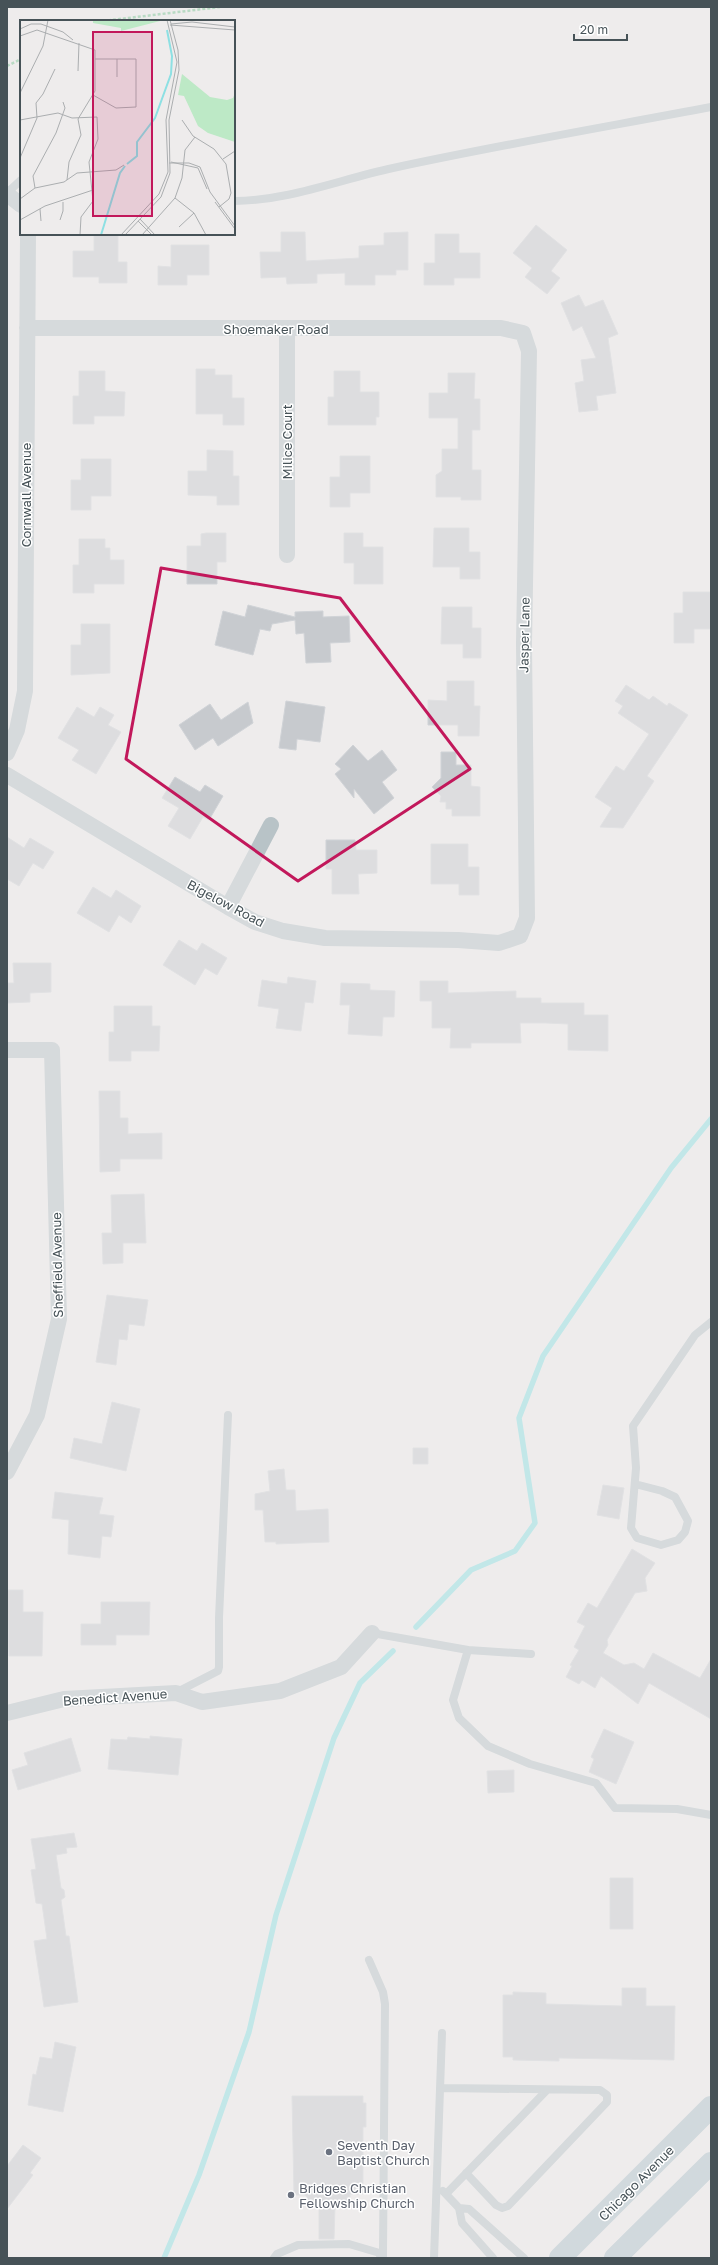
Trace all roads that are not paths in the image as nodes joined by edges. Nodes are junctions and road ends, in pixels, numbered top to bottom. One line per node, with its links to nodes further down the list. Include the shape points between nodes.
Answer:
1 (711, 107): 4 (lane, via 393,168 286,194)
2 (20, 181): 3 (lane)
3 (7, 194): 5 (street)
4 (235, 202)
5 (20, 204)
6 (28, 235): 7 (street, Cornwall Avenue)
7 (27, 328): 8 (street, Shoemaker Road); 11 (street, Cornwall Avenue, via 25,691 17,730)
8 (287, 329): 9 (street, Shoemaker Road, via 501,328); 10 (street, Milice Court)
9 (524, 333): 15 (street, Jasper Lane, via 529,351 524,644 527,918)
10 (287, 555)
11 (7, 753)
12 (7, 775): 14 (street, Bigelow Road)
13 (271, 825): 14 (street)
14 (228, 907): 15 (street, Bigelow Road, via 255,922 276,929 325,938 499,942)
15 (520, 936)
16 (7, 1050): 19 (street, Sheffield Avenue, via 52,1050 59,1318 37,1415)
17 (711, 1322): 20 (lane, via 696,1335 633,1426)
18 (228, 1415): 24 (lane, via 219,1667 218,1671)
19 (7, 1472)
20 (635, 1484): 20 (lane, via 631,1528 637,1538 661,1545 678,1540 685,1532 688,1521 675,1497)
21 (372, 1633): 22 (lane); 24 (street, via 342,1667 280,1691 202,1702)
22 (468, 1650): 23 (lane); 26 (lane, via 453,1700 459,1718 488,1746 530,1764 596,1783 615,1808 678,1809)
23 (531, 1654)
24 (176, 1693): 25 (street, Benedict Avenue, via 64,1699)
25 (7, 1714)
26 (711, 1815)
27 (369, 1960): 37 (lane, via 383,1992 385,2004)
28 (442, 2033): 29 (lane)
29 (440, 2088): 30 (lane); 34 (lane)
30 (547, 2090): 33 (lane); 33 (lane, via 600,2090 607,2095 607,2102 508,2206 502,2208 496,2205)
31 (711, 2107): 42 (main road, Chicago Avenue)
32 (711, 2163): 43 (main road)
33 (466, 2173): 35 (lane)
34 (437, 2184): 35 (lane); 39 (lane)
35 (446, 2194): 36 (lane)
36 (459, 2208): 40 (lane, via 462,2223); 41 (lane, via 469,2209)
37 (382, 2257): 38 (lane, via 349,2244 298,2245 277,2254)
38 (274, 2258)
39 (434, 2258)
40 (493, 2258)
41 (524, 2258)
42 (560, 2258)
43 (615, 2258)

